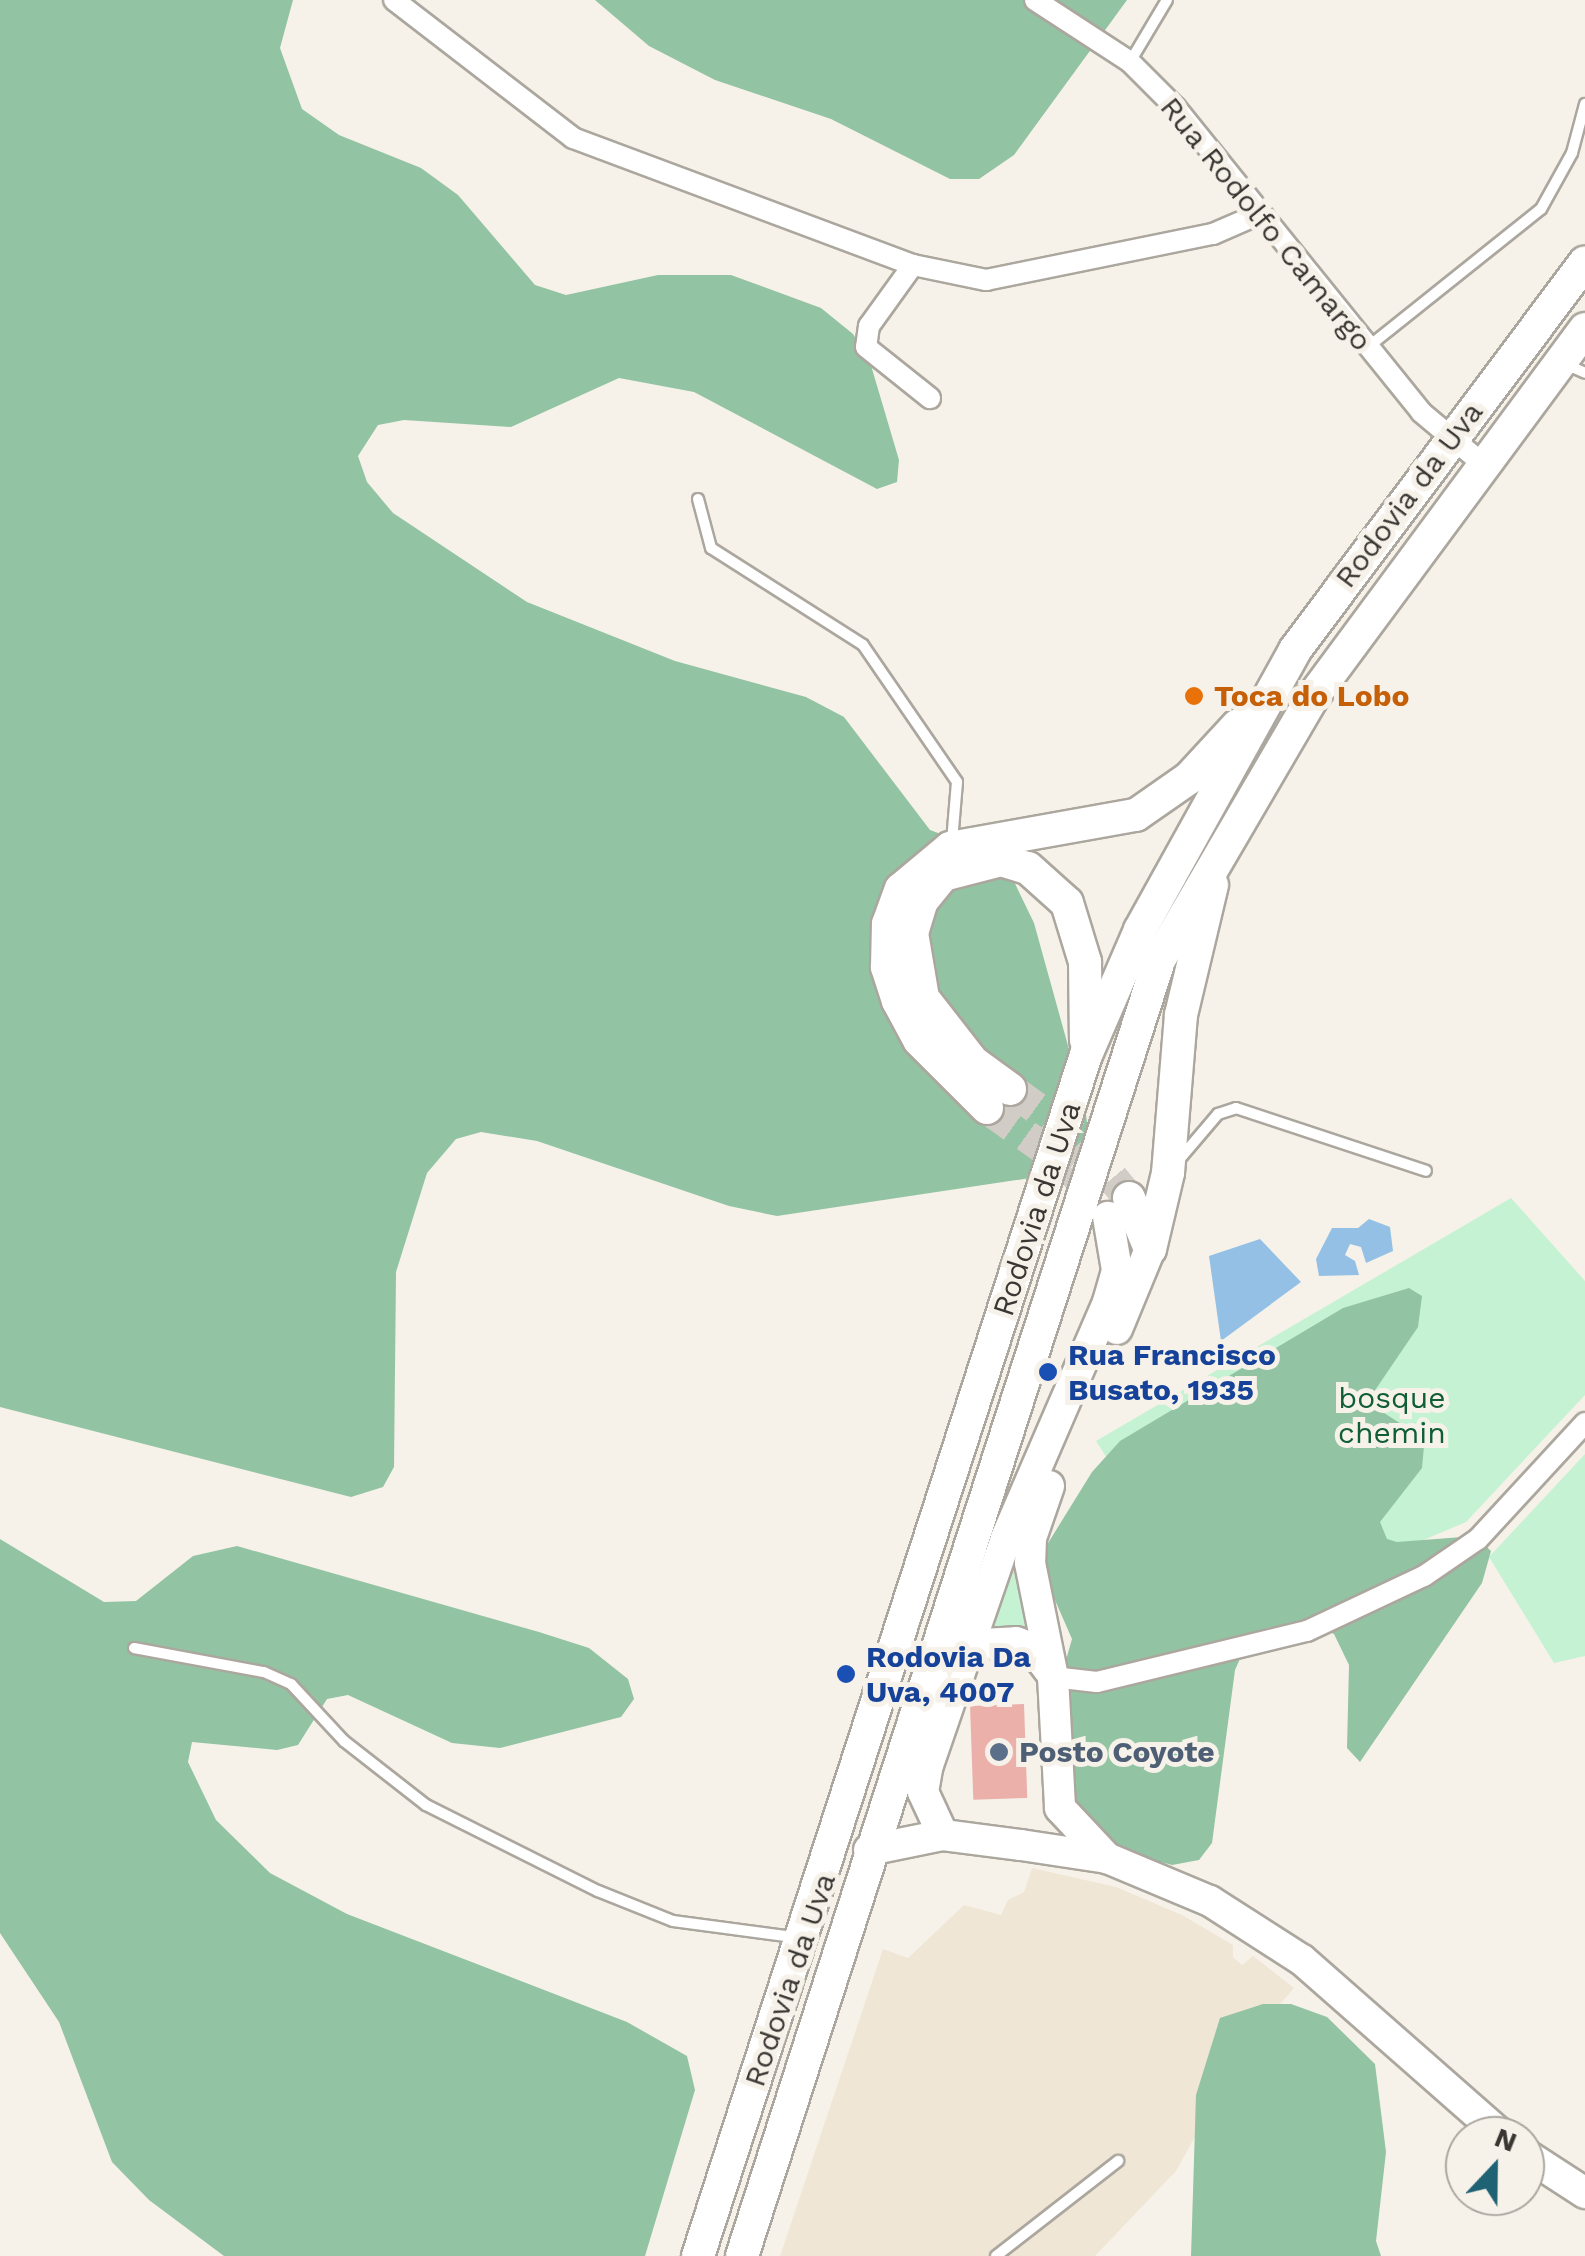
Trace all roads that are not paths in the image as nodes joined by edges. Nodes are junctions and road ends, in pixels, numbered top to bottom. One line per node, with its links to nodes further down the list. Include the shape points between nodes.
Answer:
1 (394, 0): 8 (street, via 572,138)
2 (1035, 0): 4 (street, Rua Rodolfo Camargo)
3 (1168, 0): 4 (lane)
4 (1130, 62): 6 (street, Rua Rodolfo Camargo, via 1176,108)
5 (1585, 104): 10 (lane, via 1572,154 1541,209)
6 (1256, 215): 8 (street, via 1213,234 986,280); 10 (street, Rua Rodolfo Camargo)
7 (1585, 264): 13 (main road, Rodovia da Uva)
8 (913, 265): 12 (street, via 865,338 866,347)
9 (1585, 329): 11 (main road, Rodovia da Uva)
10 (1367, 348): 13 (street, Rua Rodolfo Camargo)
11 (1573, 367): 14 (main road, Rodovia da Uva)
12 (930, 398)
13 (1450, 438): 14 (street, Rua Rodolfo Camargo); 16 (main road, Rodovia da Uva)
14 (1482, 464): 18 (main road, Rodovia da Uva, via 1312,698)
15 (698, 499): 17 (lane, via 711,548 863,645 957,782)
16 (1271, 689): 17 (main road, via 1189,778 1136,815); 19 (main road, Rodovia da Uva, via 1140,930)
17 (950, 848): 19 (main road, via 901,889 888,924 887,967 920,1040 999,1099 923,998 912,933 922,901 943,875 1001,860 1028,868 1067,903 1086,962)
18 (1218, 860): 21 (main road, via 1180,1015); 31 (main road, Rodovia da Uva, via 1159,960)
19 (1086, 1055): 33 (main road, Rodovia da Uva)
20 (1426, 1171): 21 (lane, via 1236,1108 1218,1114)
21 (1168, 1173): 23 (main road)
22 (1119, 1208): 23 (main road); 26 (street, via 1108,1302 1006,1538)
23 (1150, 1250): 27 (street, via 1031,1538)
24 (1585, 1423): 27 (street, via 1478,1539 1408,1584 1308,1631 1097,1682)
25 (134, 1648): 33 (lane, via 264,1672 291,1684 344,1741 426,1805 598,1892 673,1921)
26 (967, 1654): 27 (street, via 999,1640 1016,1642 1032,1649); 29 (street, via 923,1792)
27 (1053, 1677): 28 (street)
28 (1060, 1808): 30 (street); 32 (street)
29 (943, 1835): 30 (street); 31 (street)
30 (1020, 1844): 32 (street)
31 (869, 1850): 39 (main road, Rodovia da Uva)
32 (1107, 1858): 34 (street, via 1210,1901 1302,1960)
33 (804, 1938): 38 (main road, Rodovia da Uva)
34 (1479, 2116)
35 (1118, 2161): 40 (lane)
36 (1545, 2167): 37 (street)
37 (1585, 2193)
38 (698, 2256)
39 (742, 2256)
40 (996, 2256)

